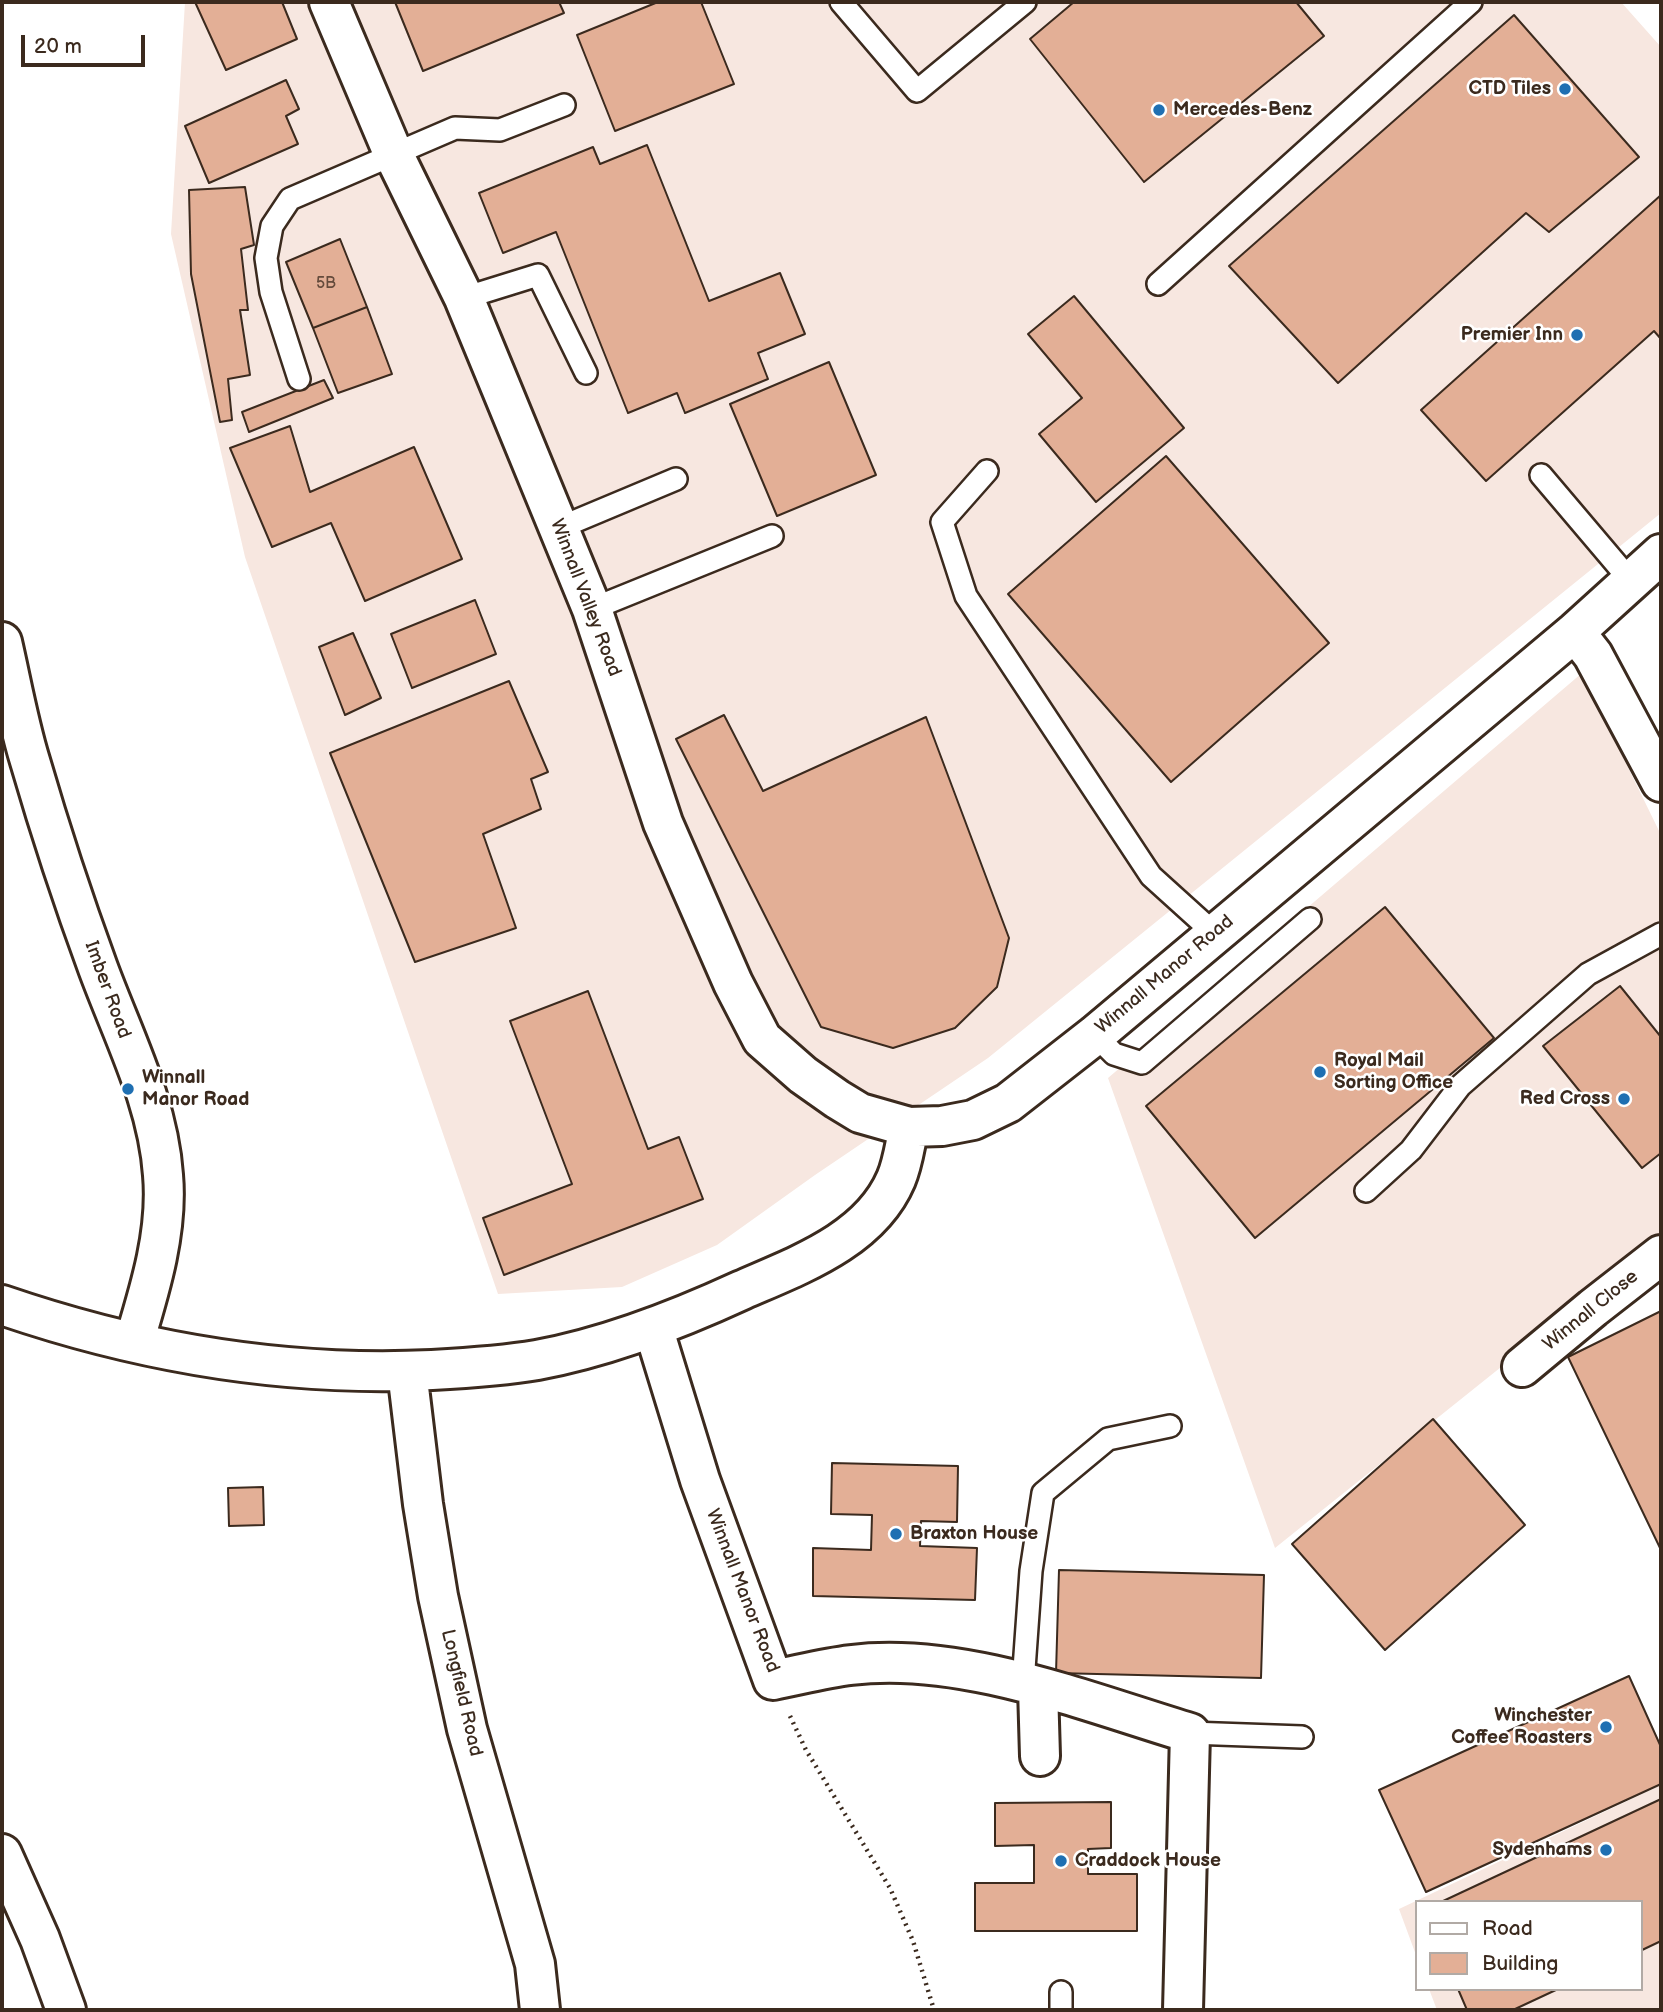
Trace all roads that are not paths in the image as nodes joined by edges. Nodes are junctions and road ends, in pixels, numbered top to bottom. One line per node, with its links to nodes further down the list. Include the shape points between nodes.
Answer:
1 (841, 2): 2 (lane, via 917,91)
2 (1025, 2)
3 (1471, 2): 7 (lane)
4 (332, 3): 6 (street, Winnall Valley Road)
5 (564, 104): 6 (lane, via 500,130 455,128)
6 (393, 153): 8 (street, Winnall Valley Road); 10 (lane, via 290,199 272,226 266,258 271,292)
7 (1158, 284)
8 (464, 298): 9 (lane, via 538,275); 14 (street, Winnall Valley Road)
9 (586, 373)
10 (299, 379)
11 (987, 471): 23 (lane, via 942,522 966,596 1151,876)
12 (1541, 475): 17 (lane)
13 (676, 479): 14 (lane)
14 (558, 528): 18 (street, Winnall Valley Road)
15 (772, 536): 18 (lane)
16 (1661, 554): 17 (street, Winnall Manor Road)
17 (1630, 580): 19 (street, Winnall Manor Road)
18 (592, 609): 26 (street, Winnall Valley Road, via 663,823 762,1039 837,1100 860,1113)
19 (1574, 632): 21 (street, via 1593,655); 23 (street, Winnall Manor Road)
20 (2, 642): 31 (street, Imber Road, via 29,759 97,967 160,1136 163,1213)
21 (1661, 782)
22 (1310, 919): 25 (lane, via 1142,1063 1114,1054)
23 (1214, 933): 25 (street, Winnall Manor Road)
24 (1661, 934): 27 (lane, via 1588,974 1460,1086 1411,1150)
25 (1095, 1035): 26 (street, Winnall Manor Road, via 1008,1103 973,1119)
26 (909, 1127): 30 (street, via 892,1188 852,1235 784,1271)
27 (1366, 1191)
28 (1661, 1255): 32 (street, Winnall Close)
29 (2, 1305): 31 (street)
30 (653, 1327): 33 (street, via 539,1360); 35 (street, Winnall Manor Road, via 772,1680 853,1665 913,1664 991,1673)
31 (134, 1342): 33 (street, via 227,1362 345,1372)
32 (1522, 1367)
33 (407, 1371): 41 (street, Longfield Road, via 438,1596 467,1729 535,1964)
34 (1170, 1426): 35 (lane, via 1108,1439 1043,1493 1031,1571)
35 (1031, 1685): 36 (street, Winnall Manor Road); 38 (street)
36 (1190, 1733): 37 (lane); 42 (street)
37 (1302, 1737)
38 (1040, 1756)
39 (2, 1854): 40 (street)
40 (66, 2010)
41 (540, 2010)
42 (1183, 2010)

